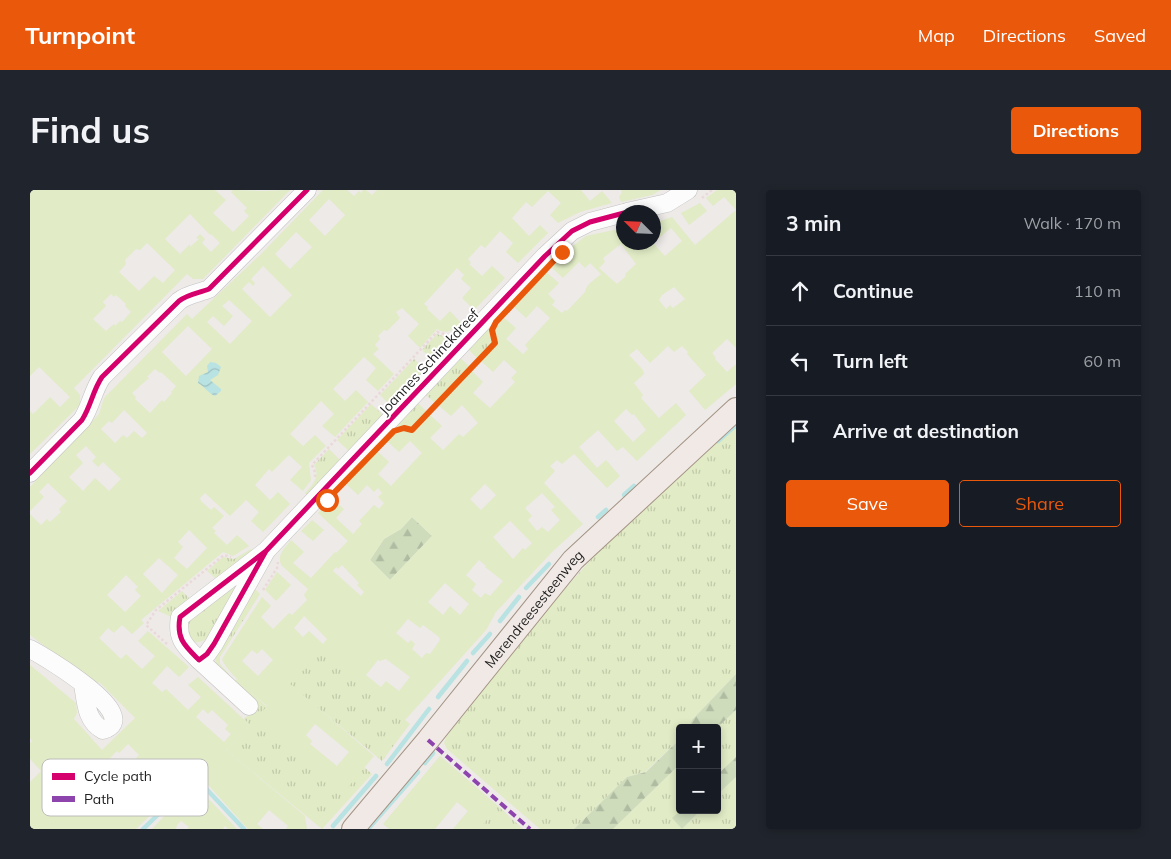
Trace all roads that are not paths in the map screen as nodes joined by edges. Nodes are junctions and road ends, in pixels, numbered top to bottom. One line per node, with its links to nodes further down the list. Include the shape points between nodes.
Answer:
1 (307, 190): 6 (street, via 209,289 187,295 179,301 102,377 82,420)
2 (688, 190): 3 (street, Joannes Schinckdreef)
3 (659, 205)
4 (616, 215): 7 (street, Joannes Schinckdreef, via 572,231 552,250)
5 (736, 409): 12 (main road, Merendreesesteenweg, via 573,560)
6 (30, 473)
7 (272, 554): 9 (street, Joannes Schinckdreef, via 214,644); 9 (street, Joannes Schinckdreef, via 180,617 178,629 182,642)
8 (30, 649): 10 (street)
9 (199, 660): 11 (street, Joannes Schinckdreef)
10 (83, 684)
11 (249, 706)
12 (353, 829)

